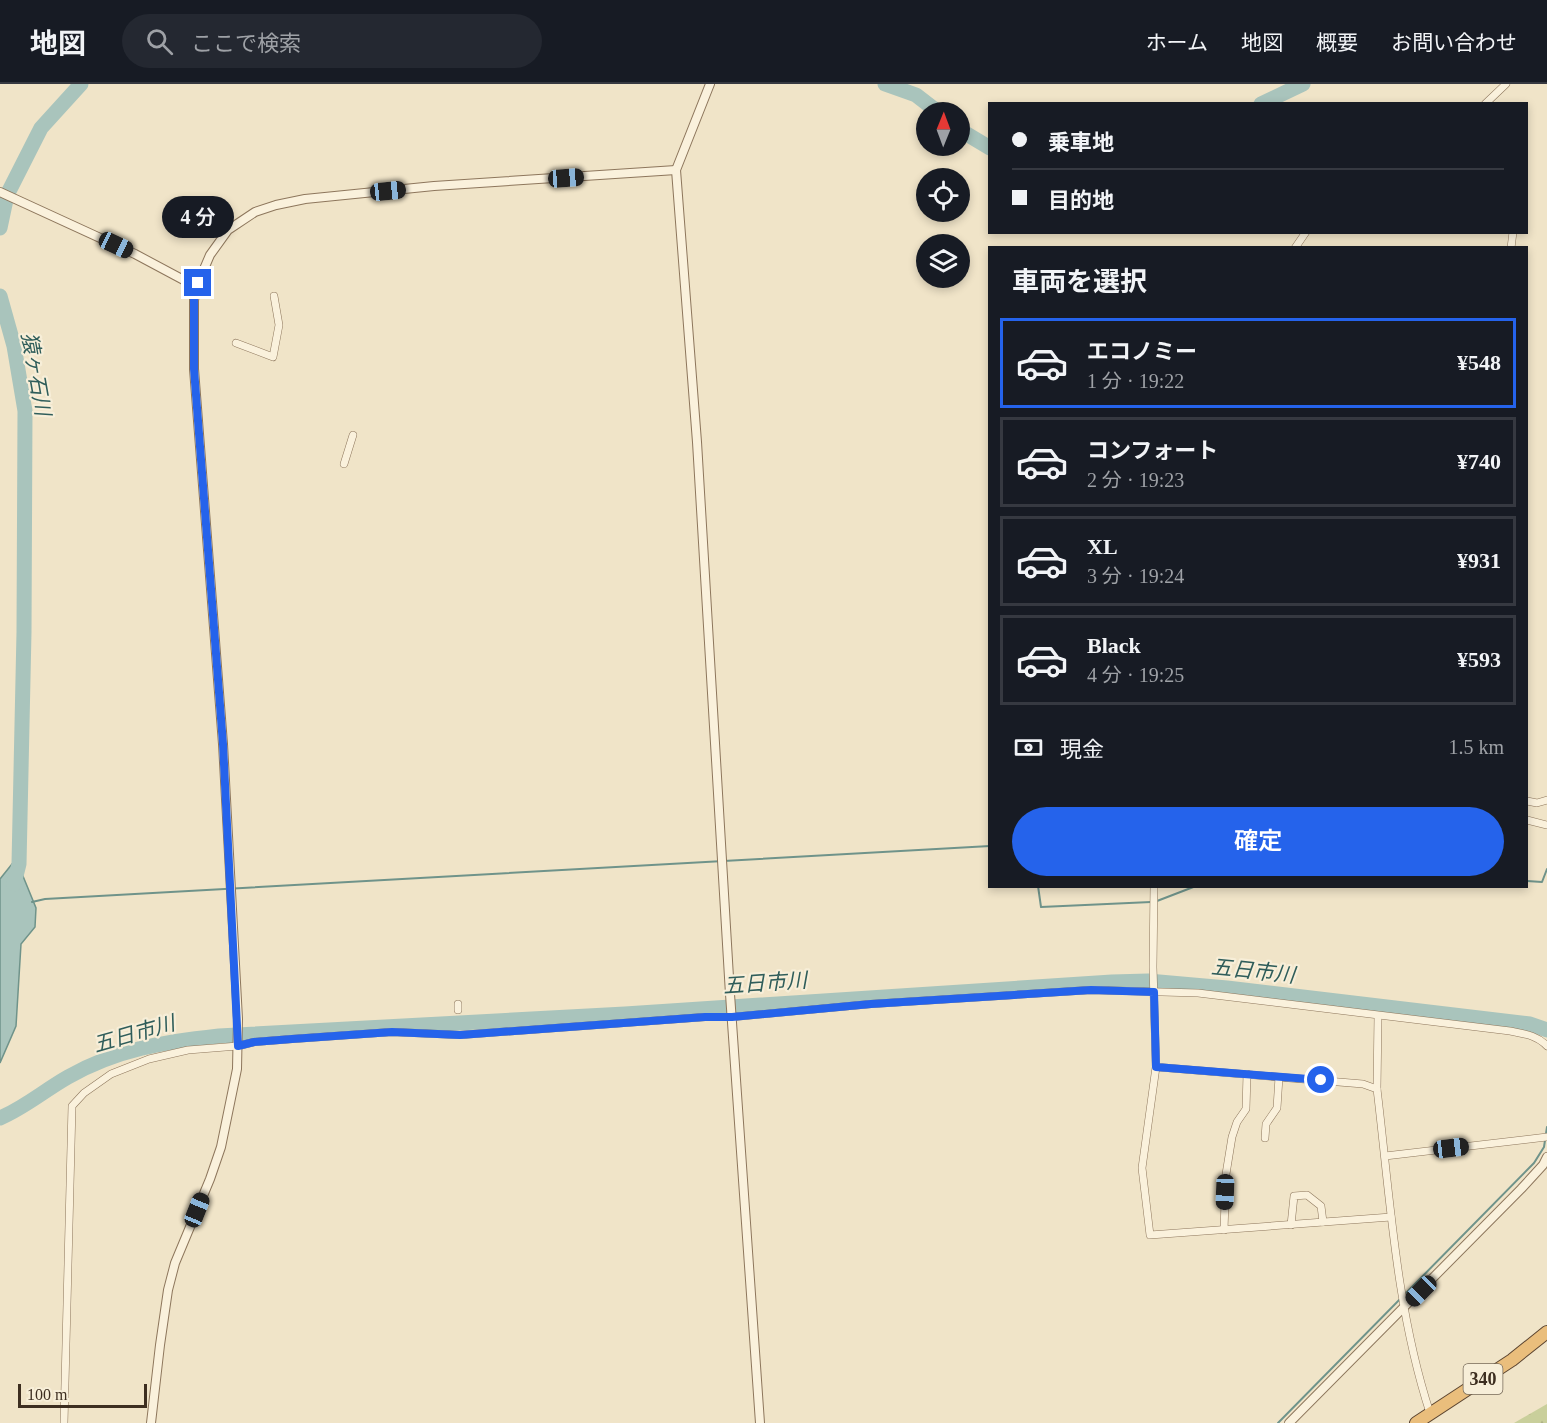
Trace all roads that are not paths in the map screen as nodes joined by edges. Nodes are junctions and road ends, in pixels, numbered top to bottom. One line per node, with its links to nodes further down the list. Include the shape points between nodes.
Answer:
1 (711, 84): 4 (street)
2 (1506, 84): 3 (street)
3 (1487, 102)
4 (676, 170): 6 (street, via 434,186 276,205 255,212 228,230 210,255); 17 (street, via 699,466)
5 (0, 192): 6 (street, via 193,285)
6 (198, 283): 19 (street, via 194,300 194,369 223,744)
7 (274, 296): 8 (street, via 279,325 273,357)
8 (236, 343)
9 (353, 435): 10 (street)
10 (344, 464)
11 (1547, 800): 12 (street)
12 (1528, 801)
13 (1528, 820): 14 (street)
14 (1547, 825)
15 (1154, 888): 16 (street)
16 (1154, 990): 17 (street, via 1091,990); 18 (street); 21 (street)
17 (732, 1016): 19 (street, via 460,1035 392,1032); 38 (street)
18 (1378, 1016): 20 (street, via 1510,1031 1532,1035); 24 (street)
19 (238, 1043): 36 (street, via 149,1059 111,1074 72,1106); 37 (street, via 237,1069 221,1147 168,1290)
20 (1547, 1046)
21 (1156, 1067): 22 (street); 32 (street, via 1142,1156 1149,1235)
22 (1247, 1074): 23 (street); 32 (street, via 1246,1109 1232,1137 1226,1174)
23 (1279, 1077): 24 (street, via 1363,1084); 26 (street, via 1277,1108 1266,1124)
24 (1377, 1089): 27 (street)
25 (1547, 1137): 27 (street)
26 (1265, 1138)
27 (1385, 1156): 29 (street)
28 (1547, 1157): 33 (street, via 1521,1189)
29 (1391, 1217): 30 (street); 33 (street)
30 (1323, 1222): 31 (street); 31 (street, via 1321,1206 1307,1195 1294,1197)
31 (1292, 1224): 32 (street)
32 (1224, 1230)
33 (1404, 1308): 35 (street, via 1417,1374); 39 (street)
34 (1547, 1332): 35 (highway, 340, via 1512,1360)
35 (1430, 1413): 40 (highway, 340)
36 (64, 1423)
37 (151, 1423)
38 (760, 1423)
39 (1289, 1423)
40 (1416, 1423)

